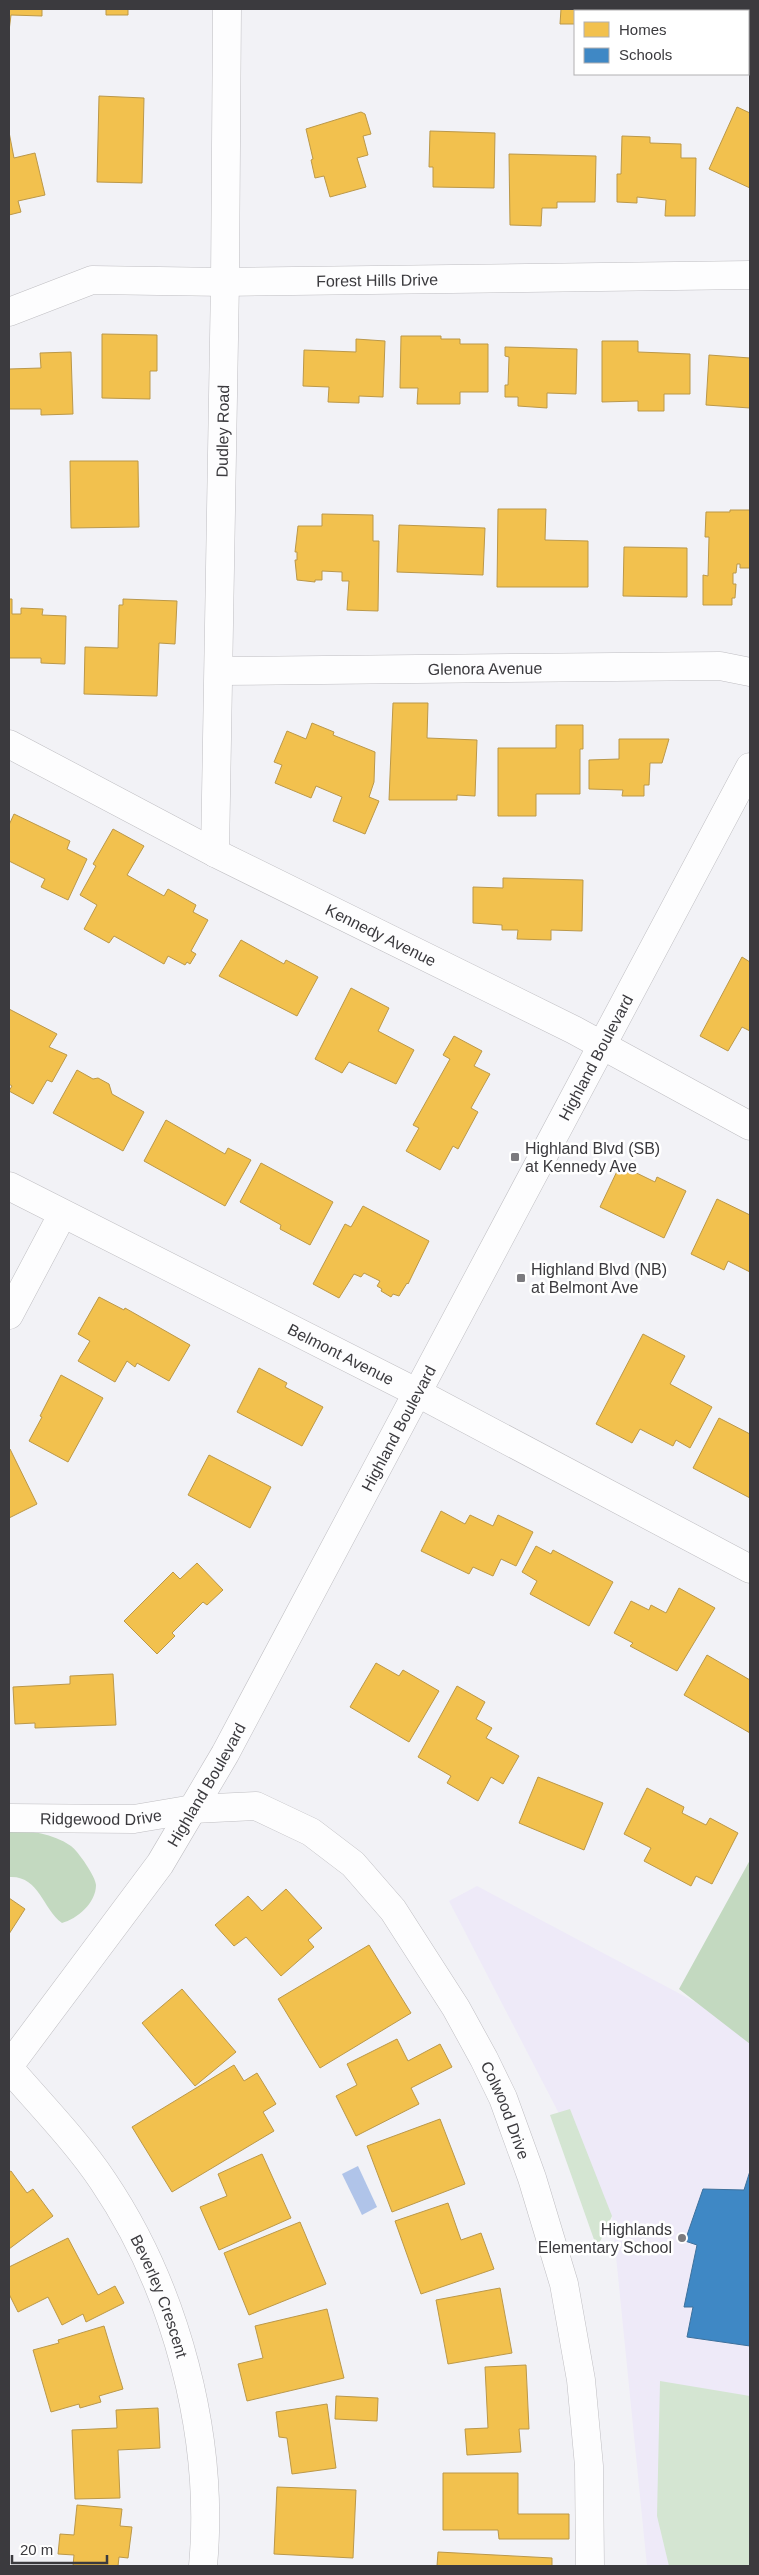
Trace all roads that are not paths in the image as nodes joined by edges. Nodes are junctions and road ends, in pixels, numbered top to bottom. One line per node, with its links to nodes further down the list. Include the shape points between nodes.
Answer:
1 (227, 9): 3 (street, Dudley Road)
2 (750, 275): 3 (street, Forest Hills Drive)
3 (225, 282): 4 (street, Forest Hills Drive, via 92,280); 5 (street, Dudley Road)
4 (9, 312)
5 (220, 671): 6 (street, Glenora Avenue, via 720,666); 9 (street, Dudley Road)
6 (750, 672)
7 (9, 744): 9 (street, Kennedy Avenue)
8 (750, 767): 10 (street, Highland Boulevard)
9 (215, 852): 10 (street, Kennedy Avenue)
10 (601, 1044): 11 (street, Kennedy Avenue); 15 (street, Highland Boulevard)
11 (750, 1126)
12 (9, 1186): 13 (street, Belmont Avenue)
13 (62, 1215): 14 (street); 15 (street, Belmont Avenue)
14 (9, 1315)
15 (416, 1392): 16 (street, Belmont Avenue); 17 (street, Highland Boulevard)
16 (750, 1569)
17 (193, 1809): 18 (street, Ridgewood Drive, via 134,1819); 19 (street, Highland Boulevard, via 160,1864); 21 (street, Colwood Drive, via 256,1806 311,1832 353,1864 393,1910 456,2008 484,2059 503,2098 532,2178 564,2284 581,2380 590,2466)
18 (9, 1818)
19 (9, 2067): 20 (street, Beverley Crescent, via 102,2180 132,2228 154,2278 183,2354 201,2442 207,2531)
20 (203, 2566)
21 (590, 2566)

